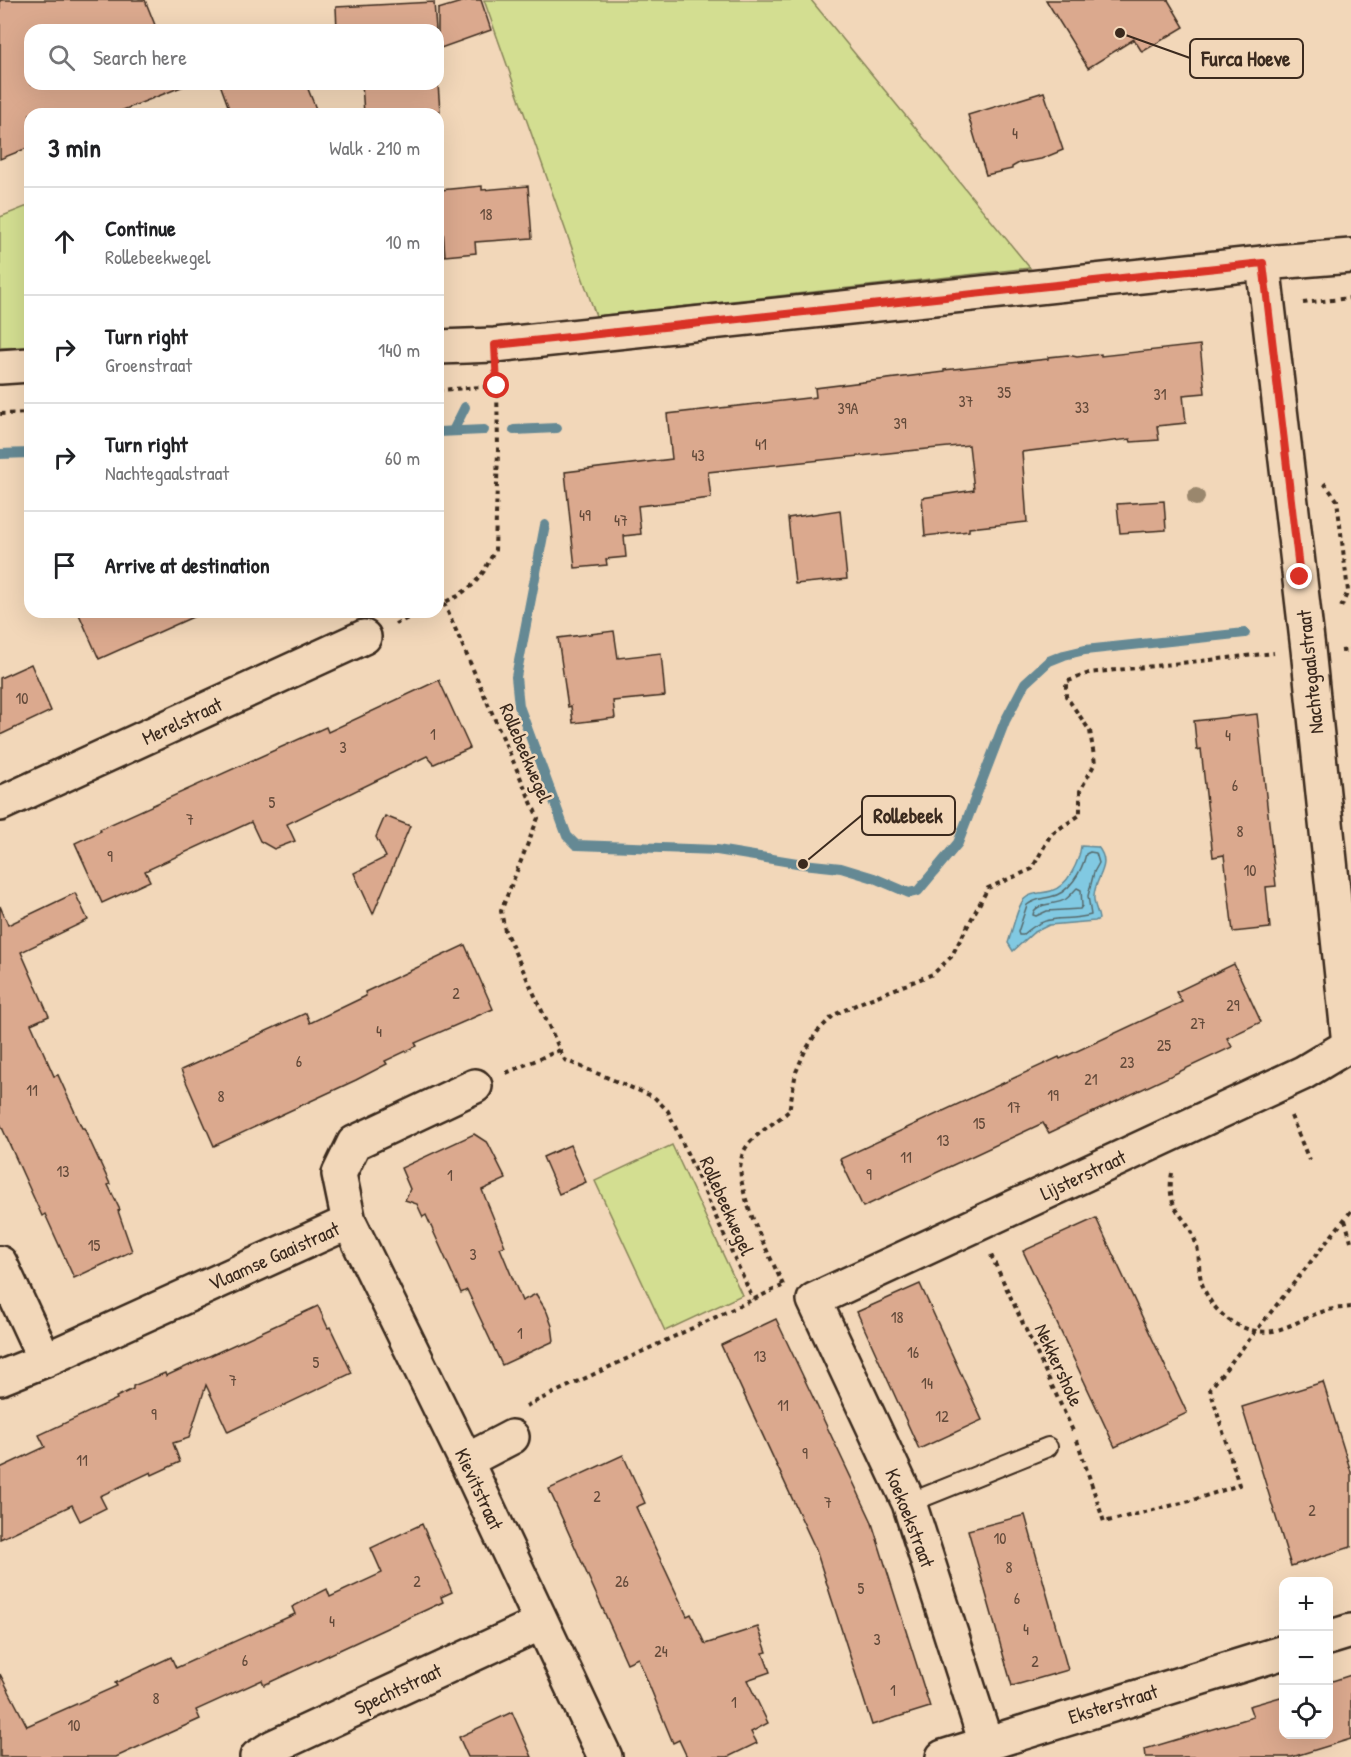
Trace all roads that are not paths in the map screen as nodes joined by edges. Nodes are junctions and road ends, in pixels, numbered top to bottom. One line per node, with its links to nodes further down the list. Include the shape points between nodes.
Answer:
1 (1351, 256): 2 (street)
2 (1263, 263): 3 (street, via 495,345); 8 (street, Nachtegaalstraat)
3 (444, 347)
4 (24, 365): 5 (street)
5 (0, 367)
6 (364, 637): 7 (street, Merelstraat)
7 (0, 804)
8 (1350, 1044): 12 (street, Lijsterstraat, via 1303,1072)
9 (475, 1086): 10 (street, Vlaamse Gaaistraat, via 354,1143 339,1174)
10 (349, 1222): 13 (street, Vlaamse Gaaistraat); 17 (street, Kievitstraat)
11 (0, 1263): 13 (street)
12 (814, 1300): 18 (street, Koekoekstraat)
13 (45, 1360): 14 (street, Vlaamse Gaaistraat)
14 (0, 1378)
15 (512, 1437): 17 (street)
16 (1048, 1447): 18 (lane)
17 (466, 1461): 19 (street, Kievitstraat)
18 (909, 1503): 23 (street, Koekoekstraat)
19 (541, 1623): 24 (street, Spechtstraat); 25 (street, Kievitstraat)
20 (1351, 1632): 21 (street)
21 (1333, 1637)
22 (1279, 1654): 23 (street, Eksterstraat)
23 (986, 1743): 26 (street, Eksterstraat)
24 (257, 1757)
25 (605, 1757)
26 (943, 1757)

